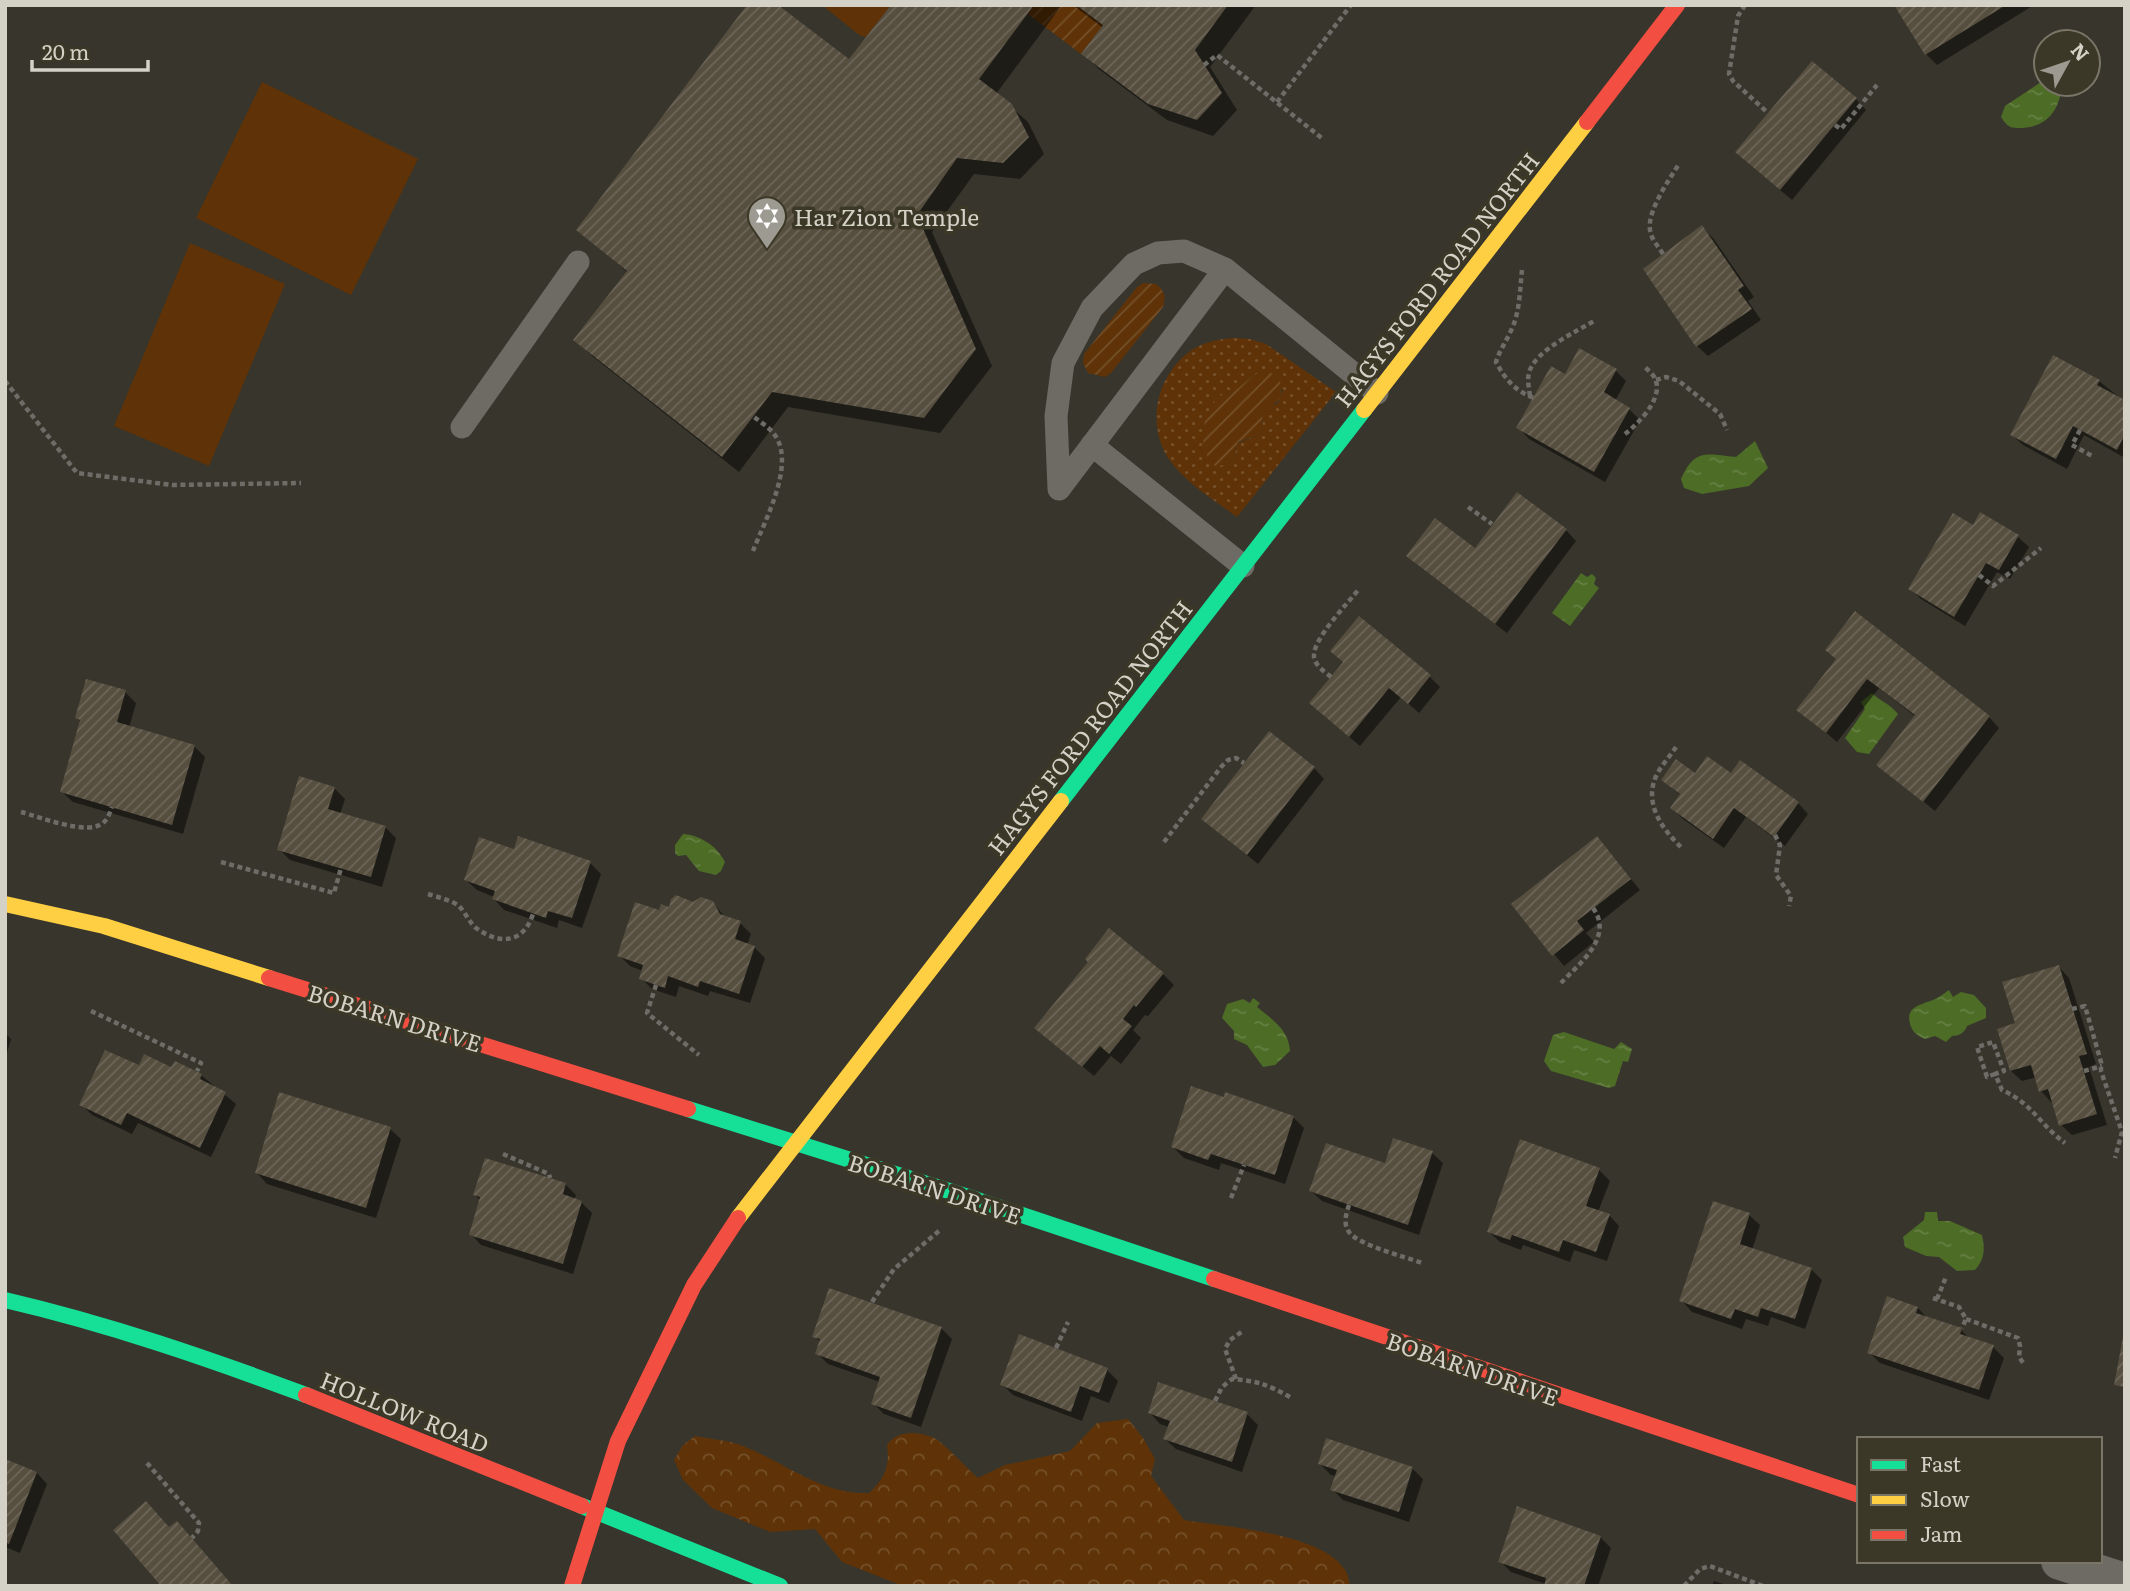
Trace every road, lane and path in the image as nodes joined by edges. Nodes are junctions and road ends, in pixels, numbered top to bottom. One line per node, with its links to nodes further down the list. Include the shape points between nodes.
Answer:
1 (1351, 5): 6 (path)
2 (1677, 5): 19 (street, HAGYS FORD ROAD NORTH)
3 (1745, 5): 7 (path, via 1738,16 1729,74)
4 (1204, 65): 6 (path, via 1217,55)
5 (1877, 85): 8 (path, via 1841,129)
6 (1277, 102): 9 (path)
7 (1768, 113)
8 (1835, 124)
9 (1323, 139)
10 (1679, 164): 11 (path, via 1654,209 1649,228)
11 (1664, 254)
12 (578, 262): 21 (lane)
13 (1523, 262): 15 (path, via 1516,315 1496,362 1518,390 1532,397 1531,365 1545,351)
14 (1224, 269): 19 (lane); 25 (lane); 25 (lane, via 1184,251 1158,253 1134,264 1092,308 1063,363 1056,416 1059,489)
15 (1596, 320)
16 (1645, 366): 17 (path)
17 (1656, 380): 22 (path, via 1679,381 1720,414); 24 (path, via 1649,408)
18 (5, 381): 27 (path, via 77,473 172,485)
19 (1377, 393): 32 (street, HAGYS FORD ROAD NORTH)
20 (753, 416): 31 (path, via 774,434 782,460 779,484)
21 (462, 427)
22 (1727, 430)
23 (2080, 430): 26 (path, via 2072,445)
24 (1625, 434)
25 (1092, 445): 32 (lane)
26 (2094, 457)
27 (301, 483)
28 (1468, 507): 29 (path)
29 (1492, 524)
30 (2041, 548): 33 (path, via 1993,586)
31 (752, 551)
32 (1243, 566): 59 (street, HAGYS FORD ROAD NORTH)
33 (1979, 575)
34 (1359, 589): 35 (path, via 1313,654)
35 (1331, 677)
36 (1676, 747): 42 (path, via 1656,776 1652,803 1662,829)
37 (1244, 763): 41 (path, via 1228,760)
38 (112, 807): 39 (path, via 105,822 96,828)
39 (22, 812)
40 (1775, 835): 47 (path, via 1780,845 1776,875 1791,897)
41 (1164, 842)
42 (1681, 846)
43 (221, 862): 44 (path, via 334,893)
44 (341, 868)
45 (428, 894): 49 (path, via 457,904 475,927 498,939 522,934)
46 (5, 904): 59 (street, BOBARN DRIVE, via 114,929)
47 (1789, 906)
48 (1593, 908): 50 (path, via 1601,924 1598,939)
49 (533, 914)
50 (1561, 983)
51 (656, 985): 54 (path, via 647,1013)
52 (2072, 1009): 55 (path, via 2085,1006)
53 (91, 1011): 56 (path, via 201,1063)
54 (699, 1055)
55 (2102, 1066): 57 (path); 62 (path, via 2122,1132)
56 (197, 1071)
57 (2084, 1071)
58 (1995, 1074): 58 (path, via 2004,1071 1993,1042 1977,1047 1987,1077); 60 (path, via 2002,1090 2020,1098)
59 (796, 1142): 65 (street, BOBARN DRIVE); 83 (street, HAGYS FORD ROAD NORTH, via 731,1227 694,1285 618,1441)
60 (2065, 1143)
61 (503, 1154): 64 (path)
62 (2115, 1158)
63 (1244, 1165): 66 (path)
64 (550, 1178)
65 (965, 1196): 70 (street, BOBARN DRIVE); 72 (path, via 950,1221 894,1269)
66 (1231, 1198)
67 (1349, 1205): 68 (path, via 1345,1224 1350,1234)
68 (1422, 1262)
69 (1946, 1277): 73 (path, via 1935,1298 1959,1307)
70 (1262, 1298): 78 (path, via 1251,1323 1230,1339 1225,1349); 82 (street, BOBARN DRIVE)
71 (5, 1300): 83 (street, HOLLOW ROAD, via 140,1335 361,1417)
72 (872, 1302)
73 (1966, 1319): 75 (path); 77 (path, via 2018,1338)
74 (1068, 1322): 76 (path)
75 (1962, 1328)
76 (1056, 1348)
77 (2024, 1364)
78 (1236, 1379): 79 (path, via 1249,1379); 80 (path, via 1222,1387)
79 (1290, 1397)
80 (1216, 1401)
81 (147, 1463): 84 (path, via 199,1523)
82 (1857, 1494)
83 (596, 1512): 87 (street, HAGYS FORD ROAD NORTH); 88 (street, HOLLOW ROAD)
84 (192, 1538)
85 (2066, 1563): 86 (street)
86 (2125, 1582)
87 (572, 1586)
88 (780, 1586)
89 (1684, 1586): 90 (path, via 1700,1569 1710,1566)
90 (1763, 1586)

